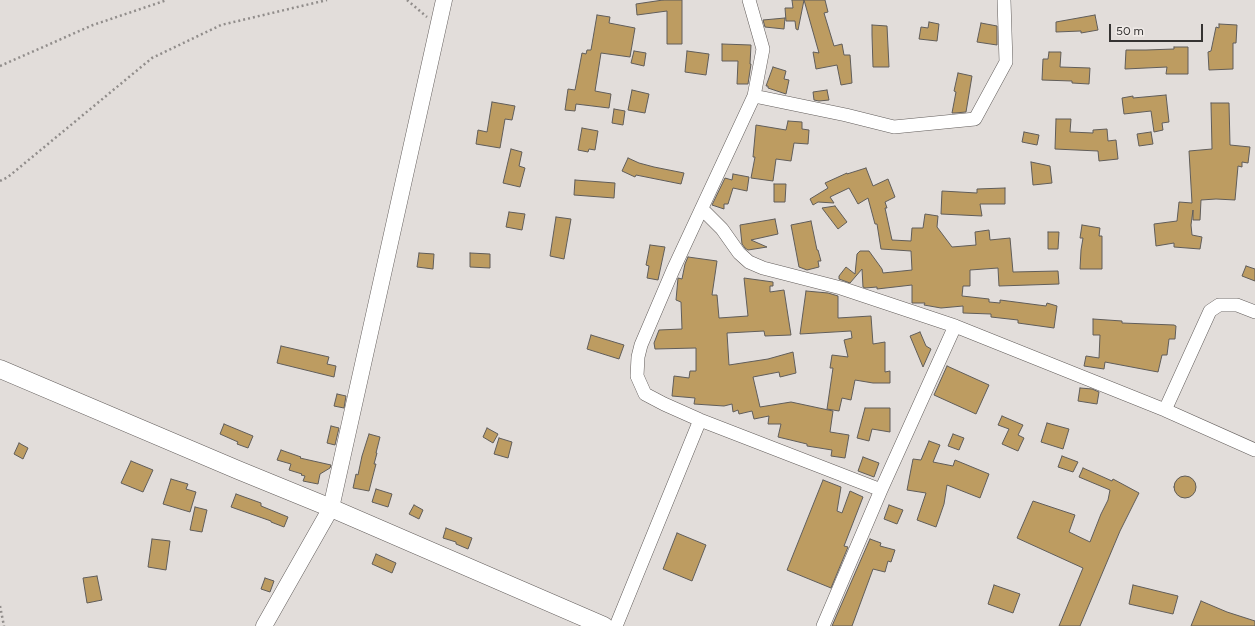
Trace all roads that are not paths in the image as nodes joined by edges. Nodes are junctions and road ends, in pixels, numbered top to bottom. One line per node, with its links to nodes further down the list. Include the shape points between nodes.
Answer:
1 (444, 0): 13 (street)
2 (749, 0): 4 (street, via 763,49)
3 (1004, 0): 4 (street, via 1006,62 975,119 894,127)
4 (754, 96): 5 (street)
5 (702, 209): 7 (street, via 749,262 841,288); 10 (street, via 641,345 637,376 645,394)
6 (1255, 312): 9 (street, via 1237,305 1219,304 1210,311)
7 (955, 326): 9 (street); 12 (street)
8 (0, 368): 13 (main road)
9 (1165, 410): 11 (street)
10 (700, 420): 12 (street); 16 (street)
11 (1255, 450)
12 (881, 490): 17 (street)
13 (331, 508): 14 (street); 15 (main road)
14 (264, 626)
15 (604, 626)
16 (616, 626)
17 (823, 626)

